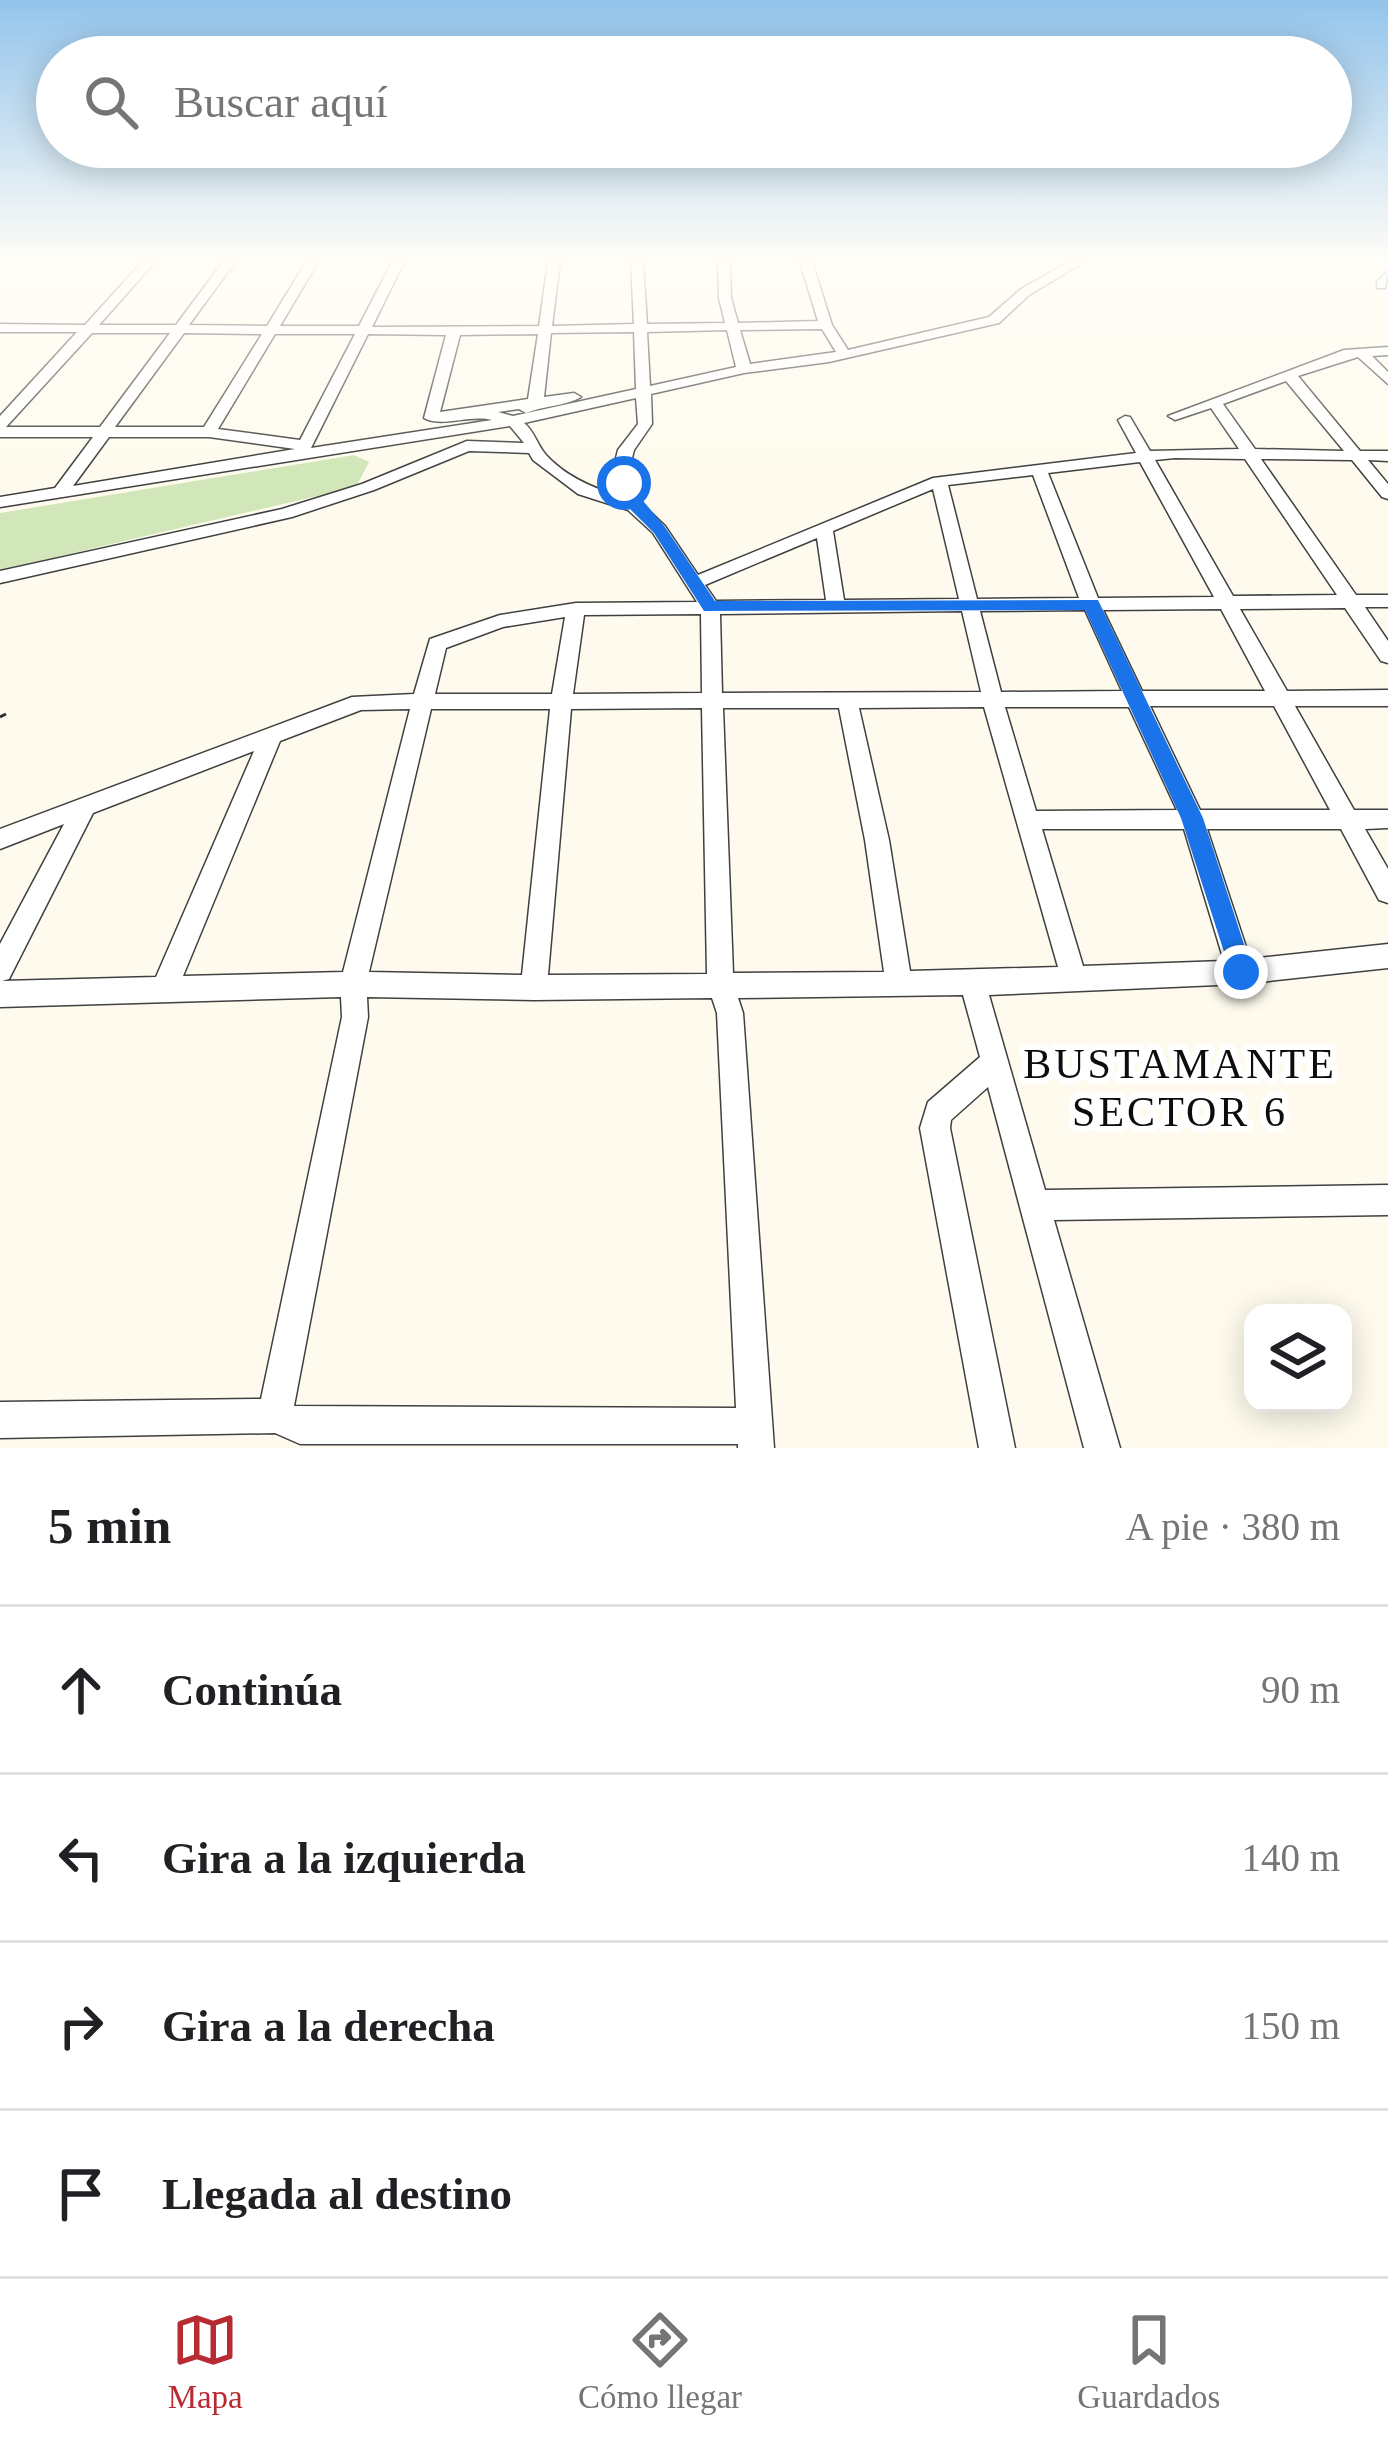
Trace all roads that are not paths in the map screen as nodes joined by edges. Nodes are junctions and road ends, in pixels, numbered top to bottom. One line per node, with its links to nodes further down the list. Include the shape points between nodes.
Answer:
1 (86, 329): 26 (street)
2 (177, 330): 27 (street)
3 (268, 330): 28 (street)
4 (360, 330): 30 (street)
5 (410, 330): 12 (street)
6 (543, 330): 7 (street); 12 (street); 20 (street)
7 (563, 330)
8 (638, 330): 19 (street)
9 (735, 330): 16 (street)
10 (828, 330): 15 (street)
11 (952, 330): 15 (street)
12 (454, 331): 22 (street, via 430,418)
13 (1360, 350): 14 (street); 17 (street); 18 (street)
14 (1388, 351)
15 (844, 354): 16 (street)
16 (744, 369): 19 (street)
17 (1289, 375): 21 (street); 33 (street)
18 (1388, 380)
19 (641, 393): 20 (street); 25 (street); 40 (street, via 645,424 621,470)
20 (536, 400): 22 (street); 25 (street)
21 (1215, 403): 23 (street); 31 (street)
22 (476, 411): 25 (street)
23 (1175, 416)
24 (1126, 420): 32 (street)
25 (513, 422): 29 (street); 30 (street)
26 (0, 429): 27 (street)
27 (100, 432): 28 (street); 37 (street)
28 (208, 432): 30 (street)
29 (530, 448): 40 (street, via 584,491); 42 (street, via 467,446 286,512)
30 (302, 449): 37 (street)
31 (1249, 453): 32 (street); 33 (street); 44 (street)
32 (1146, 455): 35 (street); 45 (street)
33 (1352, 456): 34 (street); 38 (street)
34 (1388, 456)
35 (1038, 467): 36 (street); 48 (street)
36 (939, 481): 41 (street); 47 (street)
37 (59, 494): 39 (street)
38 (1388, 494)
39 (0, 502)
40 (634, 506): 43 (street)
41 (824, 529): 43 (street); 49 (street)
42 (0, 577)
43 (692, 584): 50 (street)
44 (1354, 601): 45 (street); 46 (street); 52 (street)
45 (1225, 602): 48 (street); 53 (street)
46 (1388, 602)
47 (967, 603): 48 (street); 49 (street); 56 (street)
48 (1091, 604): 57 (street)
49 (836, 605): 50 (street)
50 (710, 607): 51 (street); 55 (street)
51 (576, 609): 58 (street, via 500,621 437,644); 60 (street)
52 (1388, 656)
53 (1279, 695): 54 (street); 57 (street); 64 (street)
54 (1388, 698)
55 (710, 701): 59 (street); 60 (street); 76 (street)
56 (993, 701): 57 (street); 59 (street); 66 (street)
57 (1135, 701): 63 (street)
58 (423, 703): 60 (street); 61 (street, via 359,703); 75 (street)
59 (848, 703): 73 (street)
60 (561, 704): 78 (street)
61 (271, 736): 62 (street); 77 (street)
62 (85, 807): 67 (street); 70 (street)
63 (1192, 818): 64 (street); 66 (street); 71 (street)
64 (1348, 819): 65 (street); 68 (street)
65 (1388, 819)
66 (1031, 820): 72 (street)
67 (0, 839)
68 (1388, 892)
69 (1388, 956): 71 (street)
70 (0, 970)
71 (1241, 972): 72 (street)
72 (1074, 979): 74 (street)
73 (898, 983): 74 (street); 76 (street)
74 (973, 983): 80 (street)
75 (353, 984): 77 (street); 78 (street); 84 (street, via 356,1017)
76 (720, 985): 78 (street); 85 (street, via 730,1013)
77 (165, 987): 79 (street)
78 (534, 988)
79 (0, 994)
80 (994, 1063): 82 (street); 86 (street, via 938,1112 935,1128)
81 (1388, 1200): 82 (street)
82 (1035, 1205): 87 (street)
83 (0, 1420): 84 (street)
84 (291, 1430): 85 (street)
85 (756, 1437)
86 (997, 1448)
87 (1102, 1448)

